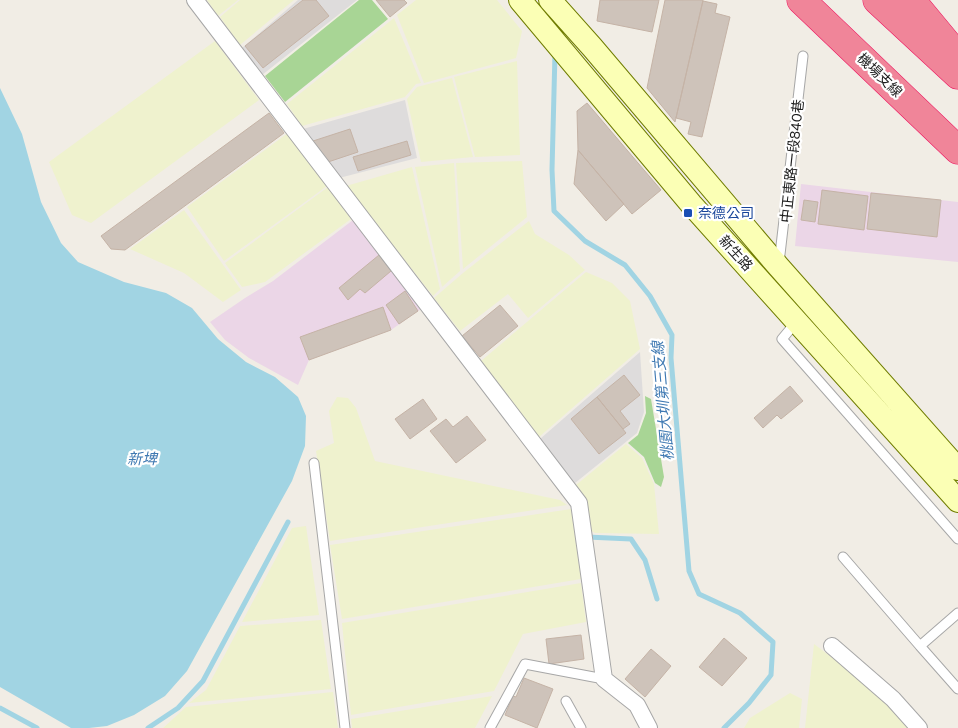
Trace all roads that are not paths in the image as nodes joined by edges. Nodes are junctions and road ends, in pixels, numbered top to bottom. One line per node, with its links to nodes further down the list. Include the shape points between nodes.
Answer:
1 (195, 0): 21 (street, via 579,503)
2 (520, 0): 12 (main road, 新生路, via 691,204)
3 (550, 0): 11 (main road, 新生路)
4 (801, 0): 10 (highway, 機場支線)
5 (877, 0): 9 (highway)
6 (911, 0): 8 (highway)
7 (803, 56): 11 (lane, 中正東路一段840巷)
8 (958, 56)
9 (958, 75)
10 (958, 150)
11 (778, 266): 12 (main road, 新生路)
12 (805, 313): 14 (main road, 新生路); 15 (main road, 新生路); 16 (lane, via 782,339)
13 (314, 463): 24 (lane)
14 (958, 470)
15 (958, 501)
16 (958, 539)
17 (844, 558): 20 (lane)
18 (958, 613): 20 (lane)
19 (832, 646): 28 (street, via 893,699)
20 (920, 646): 22 (lane)
21 (604, 680): 25 (lane, via 525,664); 27 (street, via 637,705)
22 (958, 689)
23 (566, 701): 26 (lane)
24 (345, 728)
25 (490, 728)
26 (580, 728)
27 (649, 728)
28 (918, 728)

